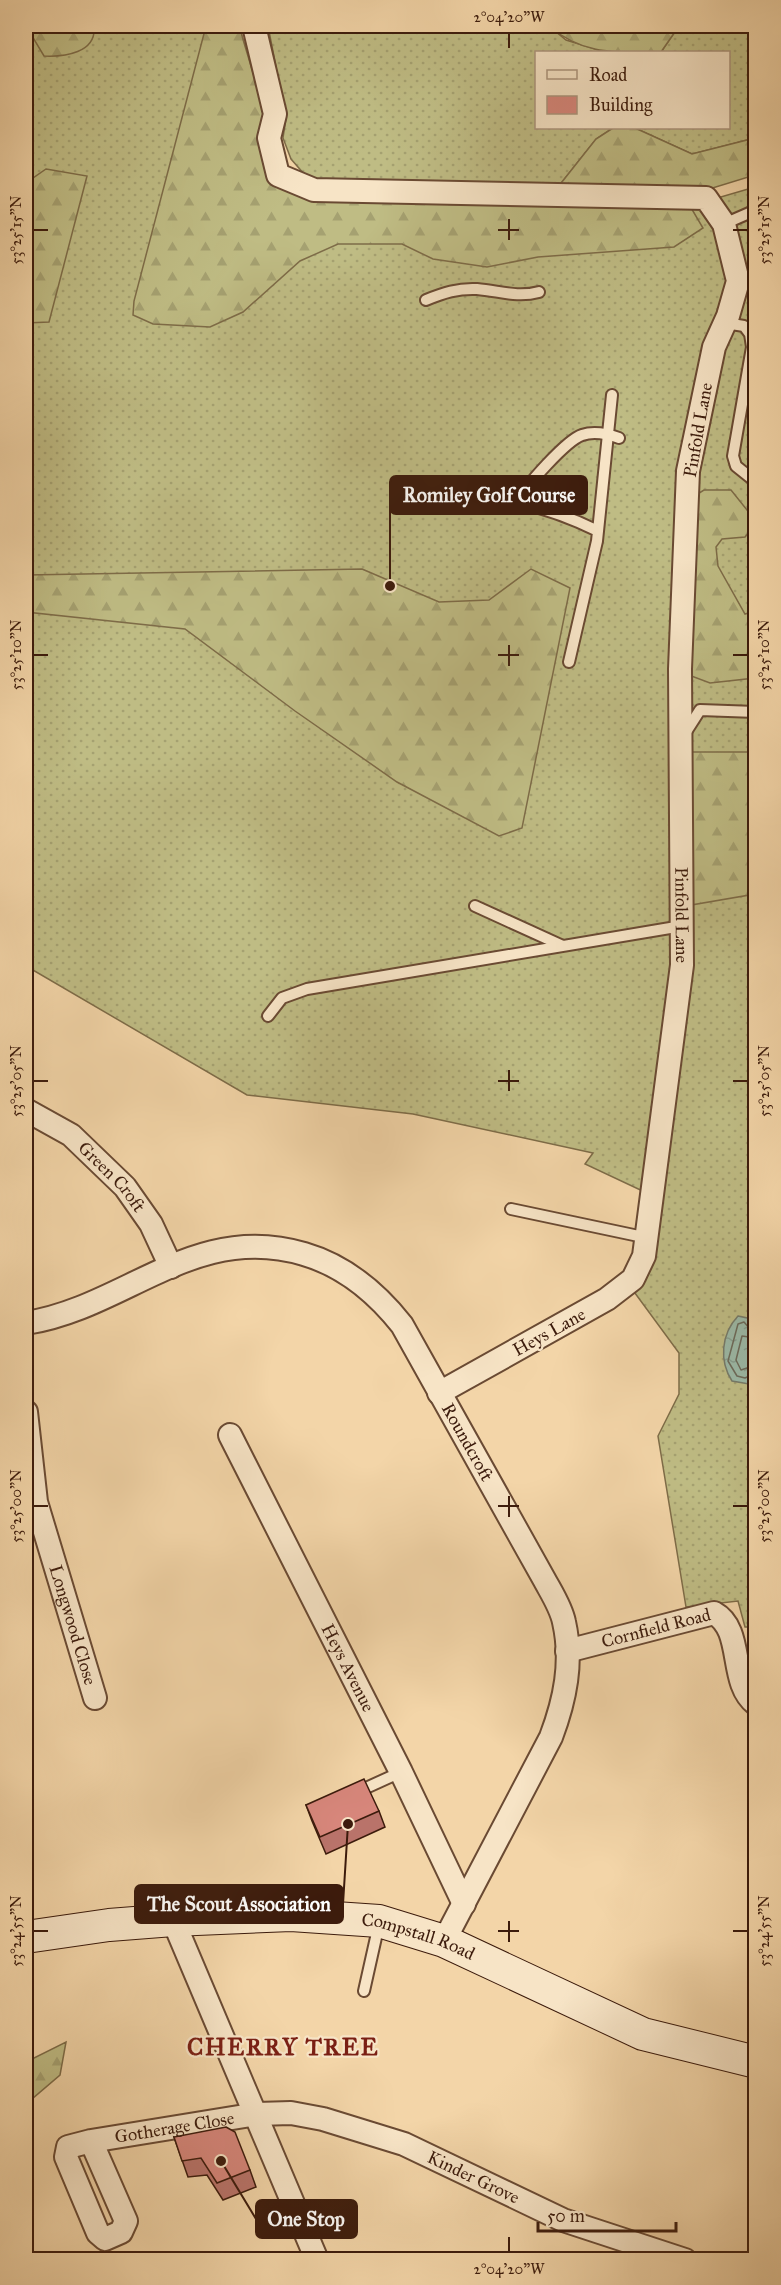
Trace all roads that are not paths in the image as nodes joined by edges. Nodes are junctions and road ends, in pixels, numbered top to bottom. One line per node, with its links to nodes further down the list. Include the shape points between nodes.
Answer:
1 (254, 26): 3 (street, Pinfold Lane, via 275,114 269,138 278,175 314,190 706,198)
2 (756, 210): 3 (lane)
3 (724, 224): 6 (street, Pinfold Lane, via 738,281)
4 (539, 292): 5 (lane, via 515,296 459,289)
5 (426, 300)
6 (725, 323): 10 (lane, via 744,326 750,334 752,347 733,456 735,466); 16 (street, Pinfold Lane, via 714,347 688,471)
7 (612, 395): 8 (lane)
8 (608, 434): 9 (lane); 12 (lane, via 576,438 537,474); 13 (lane)
9 (619, 438)
10 (756, 482)
11 (437, 493): 12 (lane, via 477,493)
12 (518, 502): 13 (lane, via 568,516)
13 (598, 531): 14 (lane)
14 (569, 662)
15 (756, 712): 16 (lane, via 700,710)
16 (681, 737): 18 (street, Pinfold Lane)
17 (475, 906): 19 (lane)
18 (682, 926): 19 (lane); 23 (street, Pinfold Lane, via 682,965)
19 (564, 946): 20 (lane, via 291,992)
20 (268, 1016)
21 (26, 1110): 24 (street, Green Croft, via 71,1135 125,1187 151,1224)
22 (511, 1209): 23 (lane)
23 (646, 1247): 26 (street, Heys Lane, via 633,1279 607,1299)
24 (171, 1267): 25 (street, Roundcroft, via 60,1314); 26 (street, Roundcroft, via 213,1250 253,1246 293,1251 330,1264 363,1284 390,1310)
25 (26, 1323)
26 (439, 1393): 30 (street, Roundcroft, via 544,1579 564,1621)
27 (26, 1412): 29 (street, Longwood Close)
28 (230, 1435): 33 (street, Heys Avenue)
29 (31, 1501): 31 (street, Longwood Close)
30 (567, 1651): 32 (street, Cornfield Road, via 714,1613 726,1624 743,1688); 35 (street, Roundcroft, via 568,1675 551,1737)
31 (95, 1698)
32 (756, 1704)
33 (401, 1772): 34 (lane); 35 (street, Heys Avenue)
34 (341, 1799)
35 (464, 1904): 39 (street, Roundcroft)
36 (173, 1920): 37 (main road, Compstall Road, via 301,1916); 38 (main road, Compstall Road); 42 (street)
37 (379, 1921): 39 (main road, Compstall Road); 40 (lane)
38 (26, 1937)
39 (444, 1941): 41 (main road, Compstall Road, via 643,2034)
40 (364, 1991)
41 (756, 2062)
42 (257, 2114): 43 (street, Gotherage Close); 44 (street); 45 (street, Kinder Grove, via 291,2113 360,2128 404,2144 563,2220)
43 (91, 2142)
44 (317, 2259)
45 (685, 2259)

